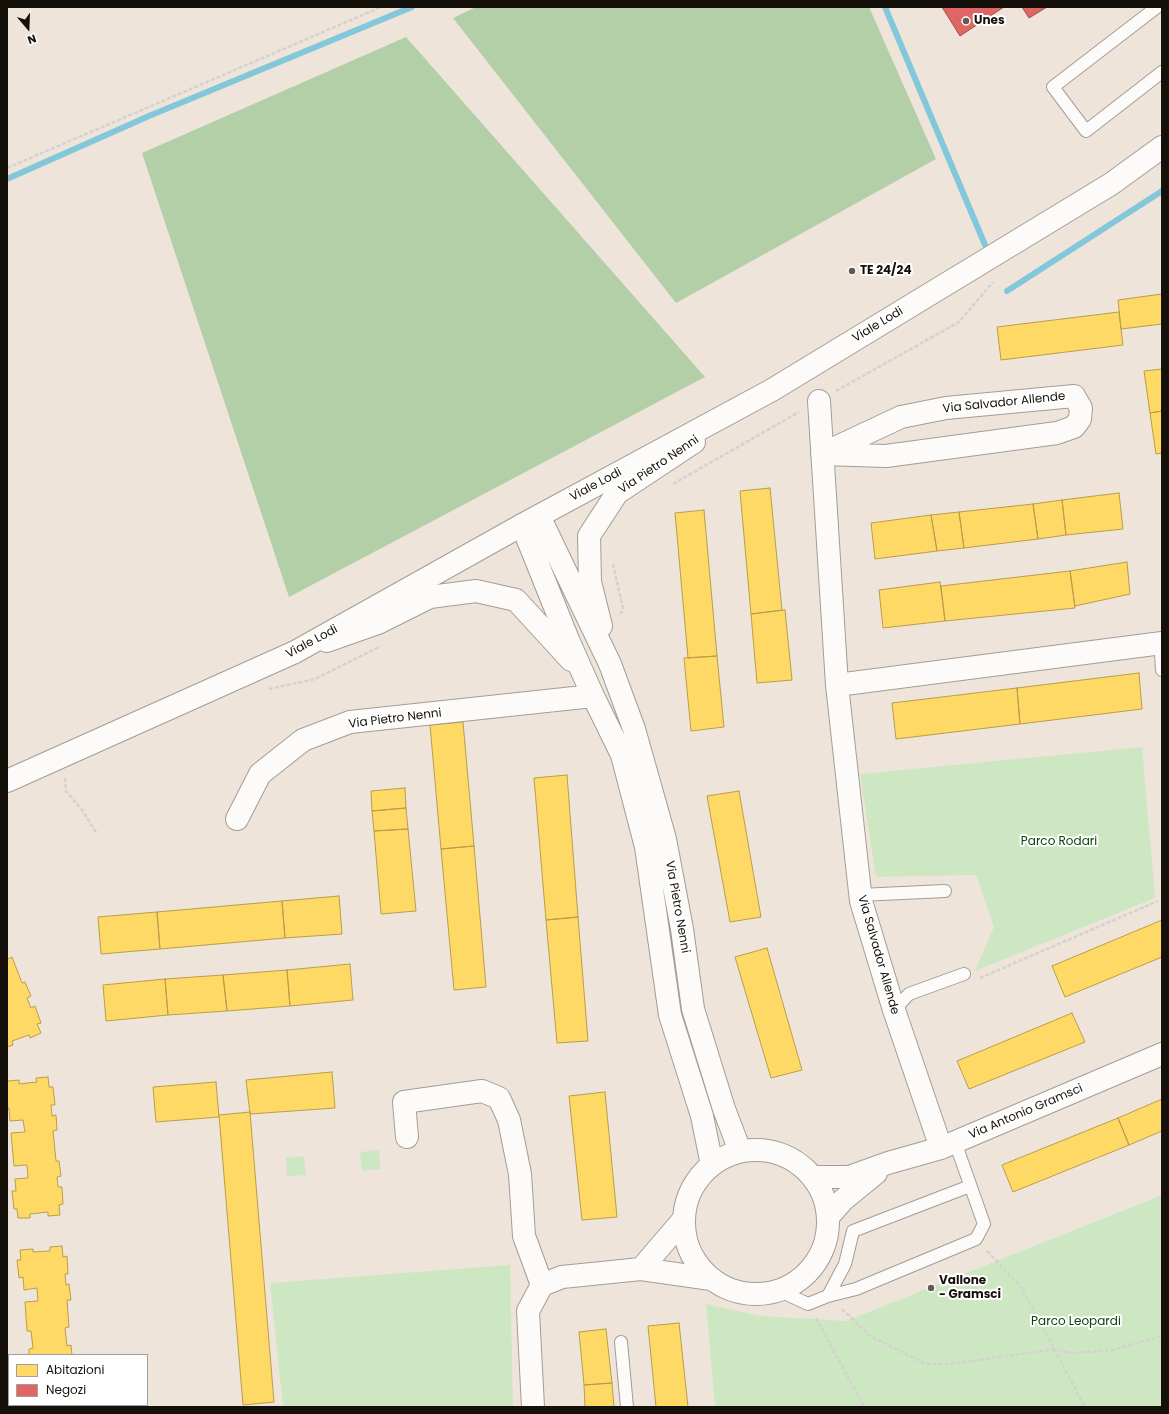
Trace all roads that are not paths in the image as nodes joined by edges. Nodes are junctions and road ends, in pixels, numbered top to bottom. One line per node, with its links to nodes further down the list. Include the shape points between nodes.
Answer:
1 (1157, 7): 2 (lane, via 1053,87 1086,131)
2 (1162, 72)
3 (1162, 147): 4 (street, Viale Lodi, via 1111,184)
4 (772, 390): 7 (street, Viale Lodi); 10 (street, Via Pietro Nenni, via 617,493 588,536 590,582)
5 (818, 400): 6 (street, Via Salvador Allende)
6 (822, 454): 6 (street, Via Salvador Allende, via 886,456 1057,433 1074,427 1080,419 1081,408 1074,396 946,408 901,417); 13 (street, Via Salvador Allende)
7 (530, 520): 9 (street, Viale Lodi); 10 (street, Via Pietro Nenni); 12 (street, Via Pietro Nenni)
8 (1161, 648): 11 (lane); 13 (street)
9 (295, 652): 12 (street, Via Pietro Nenni, via 378,623 430,597 476,591 516,600); 15 (street, Viale Lodi)
10 (610, 664): 24 (street, Via Pietro Nenni, via 634,730 664,839 682,930 693,1009)
11 (1162, 670)
12 (583, 672): 14 (street, Via Pietro Nenni)
13 (837, 685): 18 (street, Via Salvador Allende)
14 (593, 696): 16 (street, Via Pietro Nenni, via 350,722 303,740 260,774); 26 (street, Via Pietro Nenni, via 622,755 646,847 670,1015 702,1116)
15 (7, 781)
16 (237, 819)
17 (945, 891): 18 (lane)
18 (860, 895): 20 (street, Via Salvador Allende)
19 (964, 974): 20 (lane, via 909,994)
20 (894, 1010): 23 (street, Via Salvador Allende)
21 (1162, 1054): 23 (street, Via Antonio Gramsci)
22 (407, 1137): 33 (street, via 404,1102 482,1091 499,1098 509,1120 520,1174 524,1236)
23 (948, 1145): 25 (street, Via Antonio Gramsci); 28 (lane)
24 (740, 1151): 26 (street, via 725,1156); 27 (street, via 761,1150 780,1154 798,1163)
25 (888, 1163): 27 (street, Via Antonio Gramsci, via 849,1177); 29 (street, Via Antonio Gramsci, via 843,1200)
26 (712, 1165): 30 (street, via 694,1183 688,1195)
27 (813, 1178): 29 (street, via 823,1196)
28 (970, 1186): 35 (lane, via 853,1231 845,1264); 35 (lane, via 984,1224 976,1239 856,1289)
29 (828, 1217): 34 (street, via 828,1232 817,1262 807,1274)
30 (683, 1220): 31 (street); 32 (street, via 689,1252 698,1267)
31 (641, 1269): 32 (street); 33 (street, via 562,1277)
32 (711, 1279): 34 (street, via 720,1286 740,1293 760,1295)
33 (542, 1285): 37 (street, via 528,1311)
34 (780, 1291): 35 (lane, via 808,1304)
35 (828, 1296)
36 (621, 1342): 38 (lane)
37 (534, 1407)
38 (627, 1407)

